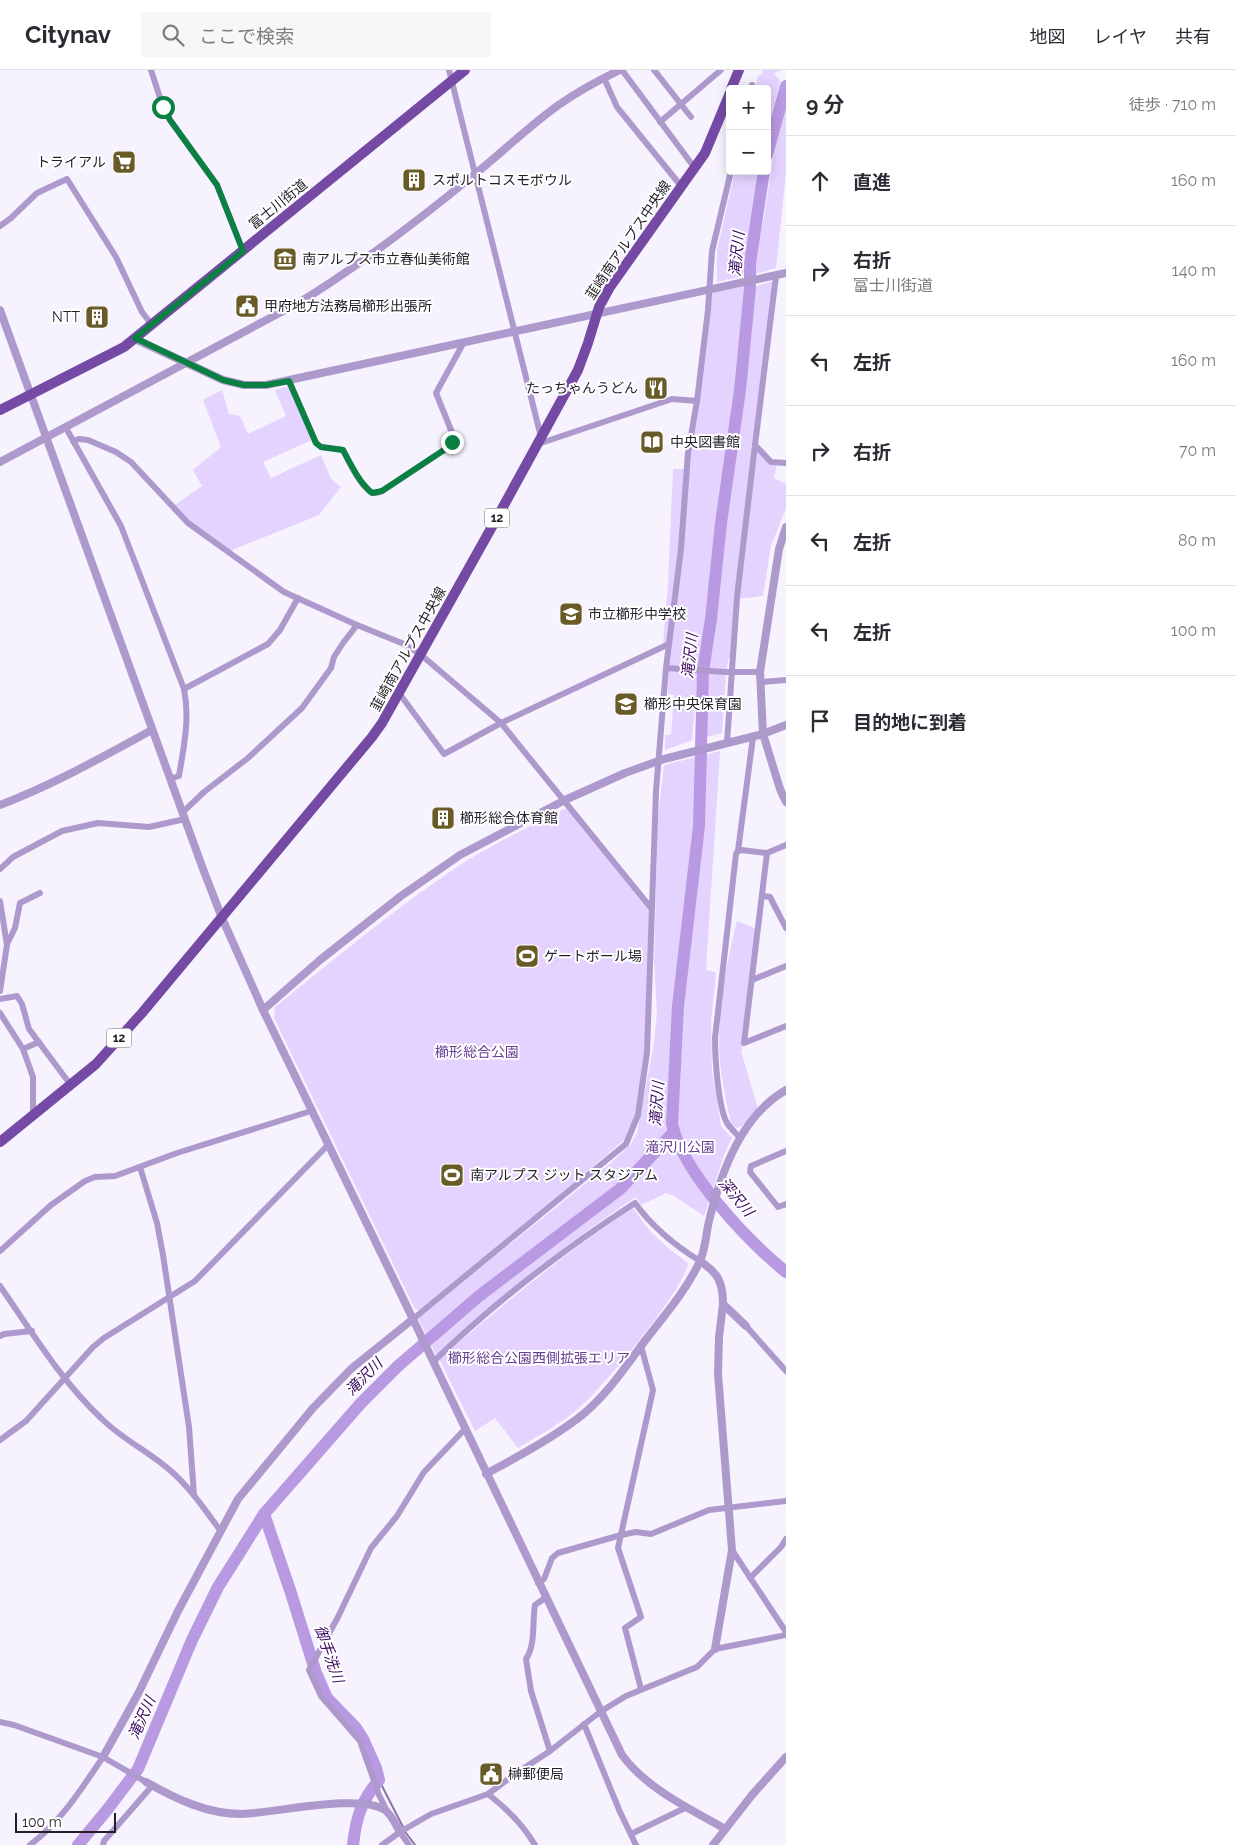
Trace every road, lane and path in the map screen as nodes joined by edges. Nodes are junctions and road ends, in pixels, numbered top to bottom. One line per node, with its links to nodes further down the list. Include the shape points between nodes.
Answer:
1 (151, 70): 19 (street, via 170,120 217,185)
2 (464, 70): 7 (main road, 富士川街道)
3 (621, 70): 8 (street); 13 (street)
4 (654, 70): 11 (street)
5 (721, 70): 11 (street)
6 (738, 70): 9 (main road)
7 (451, 75): 15 (street); 19 (main road, 富士川街道)
8 (604, 78): 15 (street, via 560,104); 17 (street, via 617,107)
9 (732, 85)
10 (726, 103): 14 (main road, 韮崎南アルプス中央線 / 12, via 715,132)
11 (681, 104): 12 (street); 13 (street)
12 (690, 117)
13 (660, 122): 14 (street)
14 (694, 167): 17 (main road, 韮崎南アルプス中央線 / 12)
15 (476, 174): 26 (street); 29 (street, via 333,282)
16 (730, 175): 22 (street, via 712,251)
17 (681, 186): 24 (main road, 韮崎南アルプス中央線 / 12, via 610,287)
18 (0, 226): 25 (street, via 37,192 67,180 116,257 142,312)
19 (243, 251): 25 (main road, 富士川街道)
20 (786, 273): 21 (street)
21 (773, 277): 22 (street); 38 (street)
22 (710, 290): 24 (street); 32 (street)
23 (0, 310): 31 (street)
24 (596, 314): 26 (street); 37 (main road, 韮崎南アルプス中央線 / 12, via 578,370)
25 (152, 325): 27 (main road, 富士川街道)
26 (514, 331): 28 (street); 37 (street)
27 (135, 338): 29 (street); 31 (main road, 富士川街道, via 124,347)
28 (464, 342): 30 (street); 30 (street, via 436,393 453,435 450,446 377,493 366,488 343,450 321,447 316,443)
29 (188, 363): 30 (street, via 223,380 244,385); 34 (street)
30 (289, 381)
31 (31, 394): 33 (main road, 富士川街道); 35 (street)
32 (697, 401): 37 (street, via 672,398); 44 (street, via 688,453 681,549)
33 (0, 410)
34 (66, 428): 35 (street); 36 (street)
35 (47, 437): 39 (street); 55 (street)
36 (73, 441): 42 (street, via 88,440 131,462 188,523 284,592); 51 (street, via 121,526)
37 (540, 441): 45 (main road, 韮崎南アルプス中央線 / 12)
38 (755, 445): 40 (street, via 772,462); 47 (street)
39 (0, 462)
40 (786, 463)
41 (786, 527): 48 (street, via 779,549)
42 (298, 598): 43 (street); 51 (street, via 268,644)
43 (357, 625): 45 (street); 64 (street, via 302,708 248,758 204,792)
44 (669, 644): 46 (street); 53 (street)
45 (420, 654): 52 (main road, 韮崎南アルプス中央線 / 12); 53 (street)
46 (666, 668): 47 (street); 59 (street)
47 (729, 672): 48 (street); 58 (street)
48 (760, 672): 50 (street)
49 (786, 680): 50 (street)
50 (761, 682): 56 (street)
51 (184, 689): 60 (street, via 187,724 179,776)
52 (399, 693): 53 (street, via 444,754); 73 (main road, 韮崎南アルプス中央線 / 12, via 372,737)
53 (502, 723): 61 (street)
54 (786, 725): 56 (street)
55 (152, 730): 60 (street); 63 (street, via 59,779)
56 (763, 734): 57 (street); 62 (street)
57 (753, 737): 58 (street); 66 (street)
58 (724, 743): 59 (street)
59 (661, 759): 61 (street); 72 (street, via 654,817)
60 (170, 779): 64 (street)
61 (564, 800): 72 (street); 80 (street, via 460,855 401,896)
62 (786, 802)
63 (0, 805)
64 (184, 816): 68 (street, via 149,827 98,823 62,831 13,857); 73 (street)
65 (786, 845): 67 (street)
66 (738, 851): 67 (street); 89 (street, via 715,1038 715,1061 725,1116)
67 (767, 853): 70 (street)
68 (0, 869)
69 (40, 893): 75 (street, via 20,903 15,928)
70 (762, 896): 74 (street, via 770,897); 77 (street)
71 (0, 900): 75 (street)
72 (651, 908): 100 (street, via 647,1052 638,1115 626,1144)
73 (222, 918): 80 (street); 85 (main road, 韮崎南アルプス中央線 / 12, via 102,1056)
74 (786, 928)
75 (7, 945): 78 (street)
76 (786, 966): 77 (street)
77 (752, 980): 82 (street, via 744,1043)
78 (0, 991)
79 (0, 999): 83 (street, via 17,996 29,1029)
80 (263, 1010): 87 (street)
81 (0, 1013): 84 (street)
82 (786, 1026)
83 (39, 1042): 84 (street); 85 (street)
84 (23, 1049): 88 (street, via 33,1077)
85 (70, 1084): 88 (main road, 韮崎南アルプス中央線 / 12)
86 (786, 1090): 89 (street, via 775,1096)
87 (311, 1110): 91 (street); 93 (street)
88 (33, 1115): 90 (main road, 韮崎南アルプス中央線 / 12)
89 (740, 1138): 96 (street, via 722,1178)
90 (0, 1142)
91 (328, 1146): 98 (street, via 211,1266); 100 (street)
92 (786, 1151): 94 (street, via 751,1166 750,1172 778,1207)
93 (140, 1167): 95 (street, via 115,1176 95,1177 74,1187); 98 (street, via 157,1223)
94 (786, 1204)
95 (0, 1251)
96 (700, 1261): 99 (street, via 718,1276); 104 (street, via 676,1302); 105 (street, via 654,1227 636,1203 600,1226 516,1290)
97 (0, 1286): 102 (street)
98 (169, 1298): 107 (street, via 104,1338); 111 (street, via 188,1427)
99 (723, 1304): 101 (street); 113 (street, via 718,1374)
100 (414, 1321): 105 (street); 114 (street, via 352,1368 313,1408 238,1499)
101 (746, 1326): 106 (street)
102 (32, 1331): 103 (street); 107 (street)
103 (0, 1336)
104 (641, 1346): 110 (street, via 606,1392 578,1418 550,1438); 115 (street, via 654,1390)
105 (432, 1360): 108 (street)
106 (786, 1371)
107 (65, 1378): 109 (street, via 26,1421); 111 (street, via 102,1420 172,1472)
108 (465, 1429): 110 (street); 133 (street, via 424,1472 397,1516 371,1548 309,1670 321,1696 360,1741)
109 (0, 1440)
110 (486, 1474): 119 (street)
111 (194, 1495): 114 (street)
112 (786, 1501): 113 (street)
113 (728, 1507): 115 (street, via 709,1510 650,1534); 117 (street)
114 (220, 1530): 128 (street)
115 (621, 1535): 119 (street, via 558,1553 552,1558 544,1580); 123 (street, via 618,1548 641,1617 625,1628)
116 (786, 1539): 118 (street)
117 (732, 1550): 118 (street); 122 (street)
118 (750, 1578): 121 (street)
119 (538, 1583): 120 (street)
120 (545, 1598): 124 (street); 127 (street, via 535,1605 532,1650 526,1659 531,1691)
121 (786, 1633): 122 (street)
122 (715, 1649): 123 (street, via 698,1667)
123 (641, 1689): 124 (street)
124 (600, 1712): 126 (street); 132 (street, via 630,1767 647,1782)
125 (0, 1722): 128 (street, via 14,1724)
126 (584, 1724): 127 (street); 136 (street)
127 (550, 1751): 131 (street)
128 (103, 1757): 130 (street); 137 (street, via 46,1834)
129 (786, 1757): 134 (street)
130 (149, 1784): 133 (street, via 176,1799 209,1811 241,1814 353,1802 373,1804); 138 (street)
131 (488, 1794): 135 (street, via 431,1814); 141 (street, via 516,1820)
132 (687, 1807): 134 (street); 136 (street)
133 (386, 1810): 135 (street)
134 (725, 1829): 143 (street)
135 (400, 1831): 139 (street); 140 (street)
136 (631, 1834): 142 (street)
137 (30, 1845)
138 (103, 1845)
139 (382, 1845)
140 (409, 1845)
141 (535, 1845)
142 (636, 1845)
143 (713, 1845)

